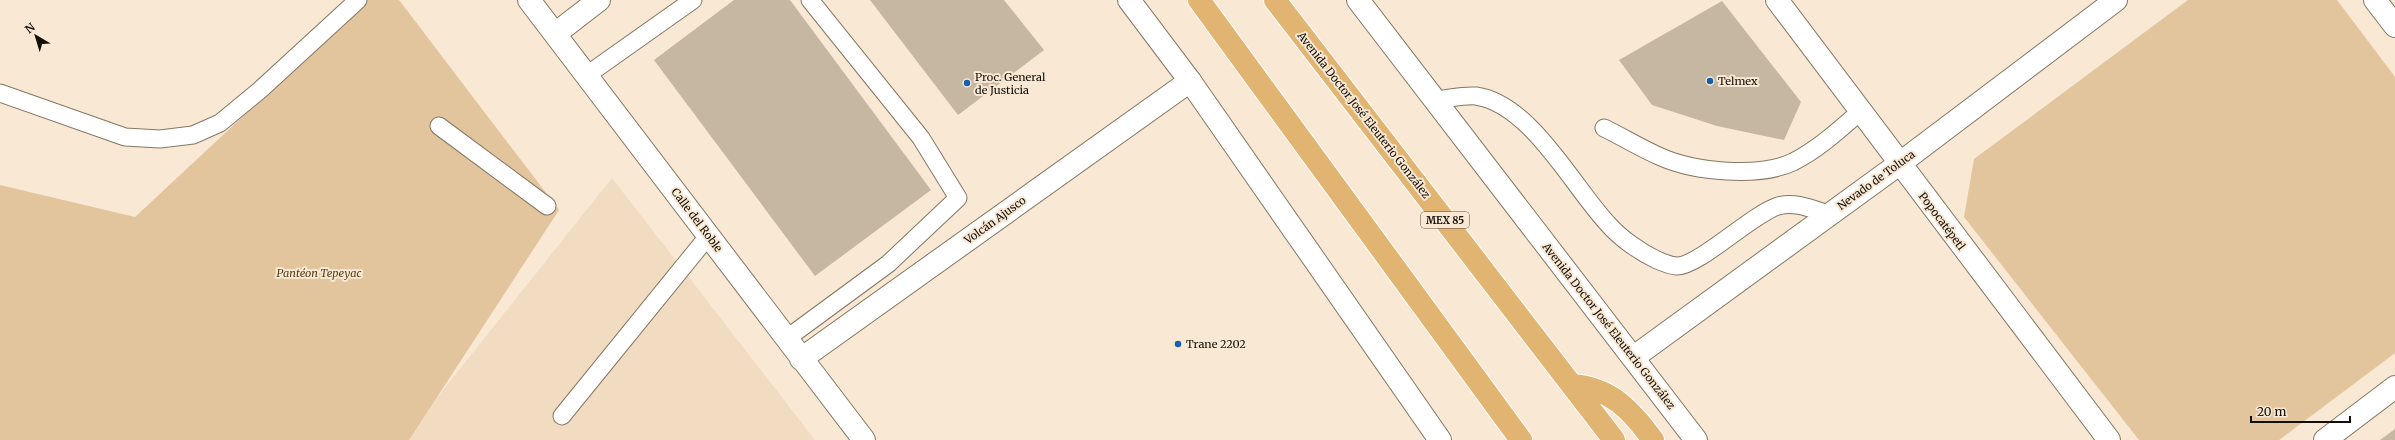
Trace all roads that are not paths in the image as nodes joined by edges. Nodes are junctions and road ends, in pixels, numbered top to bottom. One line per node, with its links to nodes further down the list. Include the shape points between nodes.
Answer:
1 (358, 0): 17 (lane, via 220,123 193,135 160,139 126,137)
2 (528, 0): 14 (street, Calle del Roble)
3 (598, 0): 14 (street)
4 (693, 0): 15 (lane)
5 (810, 0): 26 (lane, via 921,138 958,198 888,264)
6 (1129, 0): 16 (street)
7 (1199, 0): 31 (highway)
8 (1275, 0): 29 (highway, Avenida Doctor José Eleuterio González / MEX 85)
9 (1358, 0): 18 (street, Avenida Doctor José Eleuterio González)
10 (1777, 0): 19 (street, Popocatépetl)
11 (2116, 0): 22 (street, Nevado de Toluca)
12 (2375, 0): 13 (street)
13 (2395, 26)
14 (555, 34): 15 (street, Calle del Roble)
15 (587, 75): 25 (street, Calle del Roble)
16 (1190, 80): 28 (street, Volcán Ajusco); 34 (street)
17 (0, 93)
18 (1434, 100): 24 (lane, via 1476,96 1504,107 1540,136 1609,226 1657,260 1677,266 1694,260 1762,214 1779,206 1798,204); 27 (street, Avenida Doctor José Eleuterio González)
19 (1861, 110): 21 (lane, via 1818,148 1792,162 1772,169 1735,172 1662,158); 22 (street, Popocatépetl)
20 (439, 126): 23 (lane)
21 (1604, 128)
22 (1899, 164): 24 (street, Nevado de Toluca); 40 (street, Popocatépetl)
23 (547, 206)
24 (1828, 214): 27 (street, Nevado de Toluca)
25 (709, 235): 26 (street, Calle del Roble); 32 (lane)
26 (786, 339): 28 (street, Calle del Roble)
27 (1634, 357): 39 (street, Avenida Doctor José Eleuterio González)
28 (801, 359): 33 (street, Calle del Roble)
29 (1572, 385): 37 (highway, Avenida Doctor José Eleuterio González / MEX 85); 38 (highway, via 1589,386 1622,405)
30 (2395, 387): 41 (street)
31 (1498, 410): 35 (highway); 36 (highway)
32 (562, 416)
33 (864, 440)
34 (1440, 440)
35 (1505, 440)
36 (1521, 440)
37 (1614, 440)
38 (1653, 440)
39 (1696, 440)
40 (2109, 440)
41 (2324, 440)

